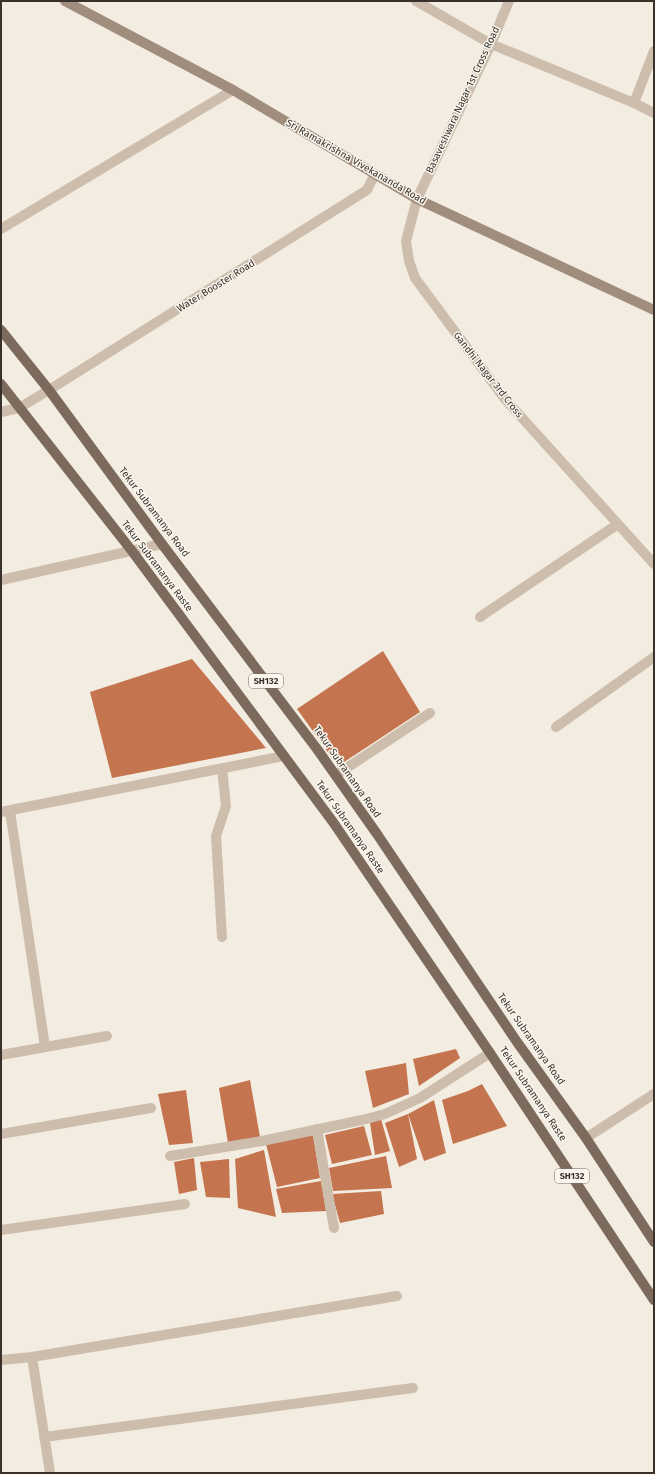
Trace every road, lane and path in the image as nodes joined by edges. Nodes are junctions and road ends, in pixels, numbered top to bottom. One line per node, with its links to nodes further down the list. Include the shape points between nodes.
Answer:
1 (65, 1): 6 (main road, Sri Ramakrishna Vivekananda Road)
2 (416, 1): 4 (street)
3 (509, 1): 4 (street, Basaveshwara Nagar 1st Cross Road)
4 (491, 44): 7 (street); 10 (street, Basaveshwara Nagar 1st Cross Road)
5 (654, 51): 7 (street)
6 (233, 90): 9 (main road, Sri Ramakrishna Vivekananda Road); 11 (street)
7 (634, 103): 8 (street)
8 (654, 113)
9 (375, 174): 10 (main road, Sri Ramakrishna Vivekananda Road); 15 (street, Water Booster Road, via 367,190)
10 (417, 199): 12 (main road, Sri Ramakrishna Vivekananda Road); 18 (street, Gandhi Nagar 3rd Cross, via 406,241 415,278 505,399)
11 (1, 230)
12 (654, 310)
13 (1, 330): 15 (main road, Tekur Subramanya Road / SH132)
14 (1, 384): 16 (main road, Tekur Subramanya Raste / SH132)
15 (49, 390): 16 (street, Water Booster Road); 19 (main road, Tekur Subramanya Road / SH132)
16 (19, 408): 17 (street, Water Booster Road); 20 (main road, Tekur Subramanya Raste / SH132)
17 (1, 412)
18 (618, 524): 21 (street, Gandhi Nagar 3rd Cross); 23 (street)
19 (162, 544): 20 (street); 29 (main road, Tekur Subramanya Road / SH132)
20 (132, 551): 22 (street); 27 (main road, Tekur Subramanya Raste / SH132)
21 (654, 564)
22 (1, 580)
23 (480, 617)
24 (654, 658): 26 (street)
25 (430, 713): 29 (street)
26 (556, 727)
27 (284, 756): 28 (street); 34 (main road, Tekur Subramanya Raste / SH132, via 333,822)
28 (222, 768): 30 (street); 31 (street, via 226,806 216,836)
29 (336, 775): 40 (main road, Tekur Subramanya Road / SH132, via 517,1042)
30 (5, 812): 33 (street)
31 (222, 937)
32 (107, 1036): 33 (street)
33 (45, 1047): 35 (street)
34 (490, 1052): 38 (street, via 420,1098 385,1114); 47 (main road, Tekur Subramanya Raste / SH132)
35 (1, 1055)
36 (654, 1094): 40 (street)
37 (151, 1108): 39 (street)
38 (317, 1129): 41 (street); 43 (street)
39 (1, 1134)
40 (586, 1138): 45 (main road, Tekur Subramanya Road / SH132)
41 (170, 1156)
42 (185, 1204): 44 (street)
43 (334, 1228)
44 (1, 1230)
45 (653, 1239)
46 (397, 1296): 48 (street)
47 (654, 1300)
48 (32, 1357): 49 (street); 51 (street)
49 (1, 1360)
50 (413, 1388): 51 (street)
51 (44, 1436): 52 (street)
52 (50, 1473)

